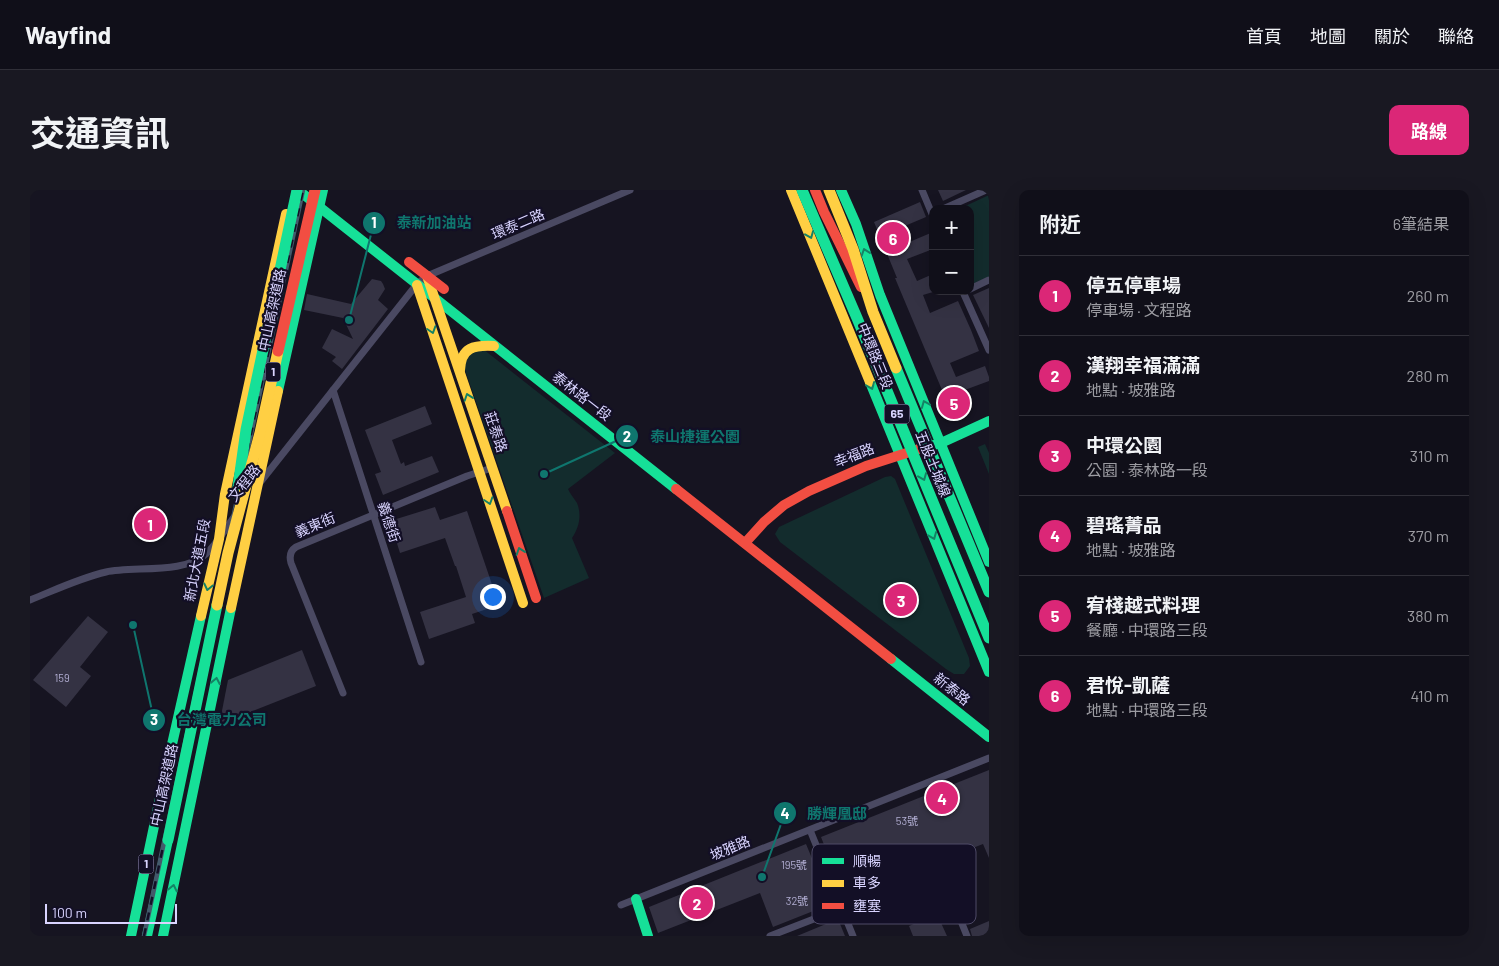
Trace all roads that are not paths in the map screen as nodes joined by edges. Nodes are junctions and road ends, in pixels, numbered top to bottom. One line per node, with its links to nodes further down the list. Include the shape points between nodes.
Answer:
1 (291, 190): 30 (main road, 新北大道五段 / 1)
2 (298, 190): 15 (main road, 泰林路一段); 43 (main road, 中山高架道路 / 1, bridge, via 246,430)
3 (311, 190): 15 (main road)
4 (315, 190): 43 (main road, 中山高架道路 / 1, bridge, via 260,433)
5 (323, 190): 15 (main road, 1)
6 (630, 190): 19 (street, 環泰二路)
7 (791, 190): 36 (main road, 中環路三段, one-way to 36)
8 (802, 190): 27 (main road, 五股土城線 / 65, bridge)
9 (815, 190): 17 (main road)
10 (829, 190): 26 (main road, 五股土城線 / 65, bridge, via 853,249)
11 (841, 190): 35 (main road, 中環路三段, one-way to 11)
12 (922, 190): 16 (street)
13 (986, 190): 14 (street)
14 (953, 205)
15 (319, 207): 21 (main road, 泰林路一段); 31 (main road, 1)
16 (929, 207)
17 (824, 212): 26 (main road, bridge); 27 (main road, bridge)
18 (410, 262): 19 (main road)
19 (427, 276): 21 (street, 環泰二路); 23 (main road); 25 (main road, 莊泰路)
20 (989, 280): 22 (street)
21 (417, 284): 25 (main road, 泰林路一段); 33 (street, 文程路); 38 (main road, 莊泰路, one-way to 38)
22 (974, 287)
23 (444, 289)
24 (965, 295): 29 (street)
25 (435, 299): 28 (main road, 泰林路一段); 32 (main road, 莊泰路)
26 (873, 312): 45 (main road, 五股土城線 / 65, bridge)
27 (857, 318): 49 (main road, 五股土城線 / 65, one-way to 49, bridge)
28 (495, 346): 32 (main road, via 471,348 463,355); 42 (main road, 泰林路一段)
29 (989, 350)
30 (255, 353): 31 (main road, via 259,361 268,366); 41 (main road, 新北大道五段 / 1)
31 (285, 360): 39 (main road, 1)
32 (460, 374): 37 (main road, 莊泰路, one-way to 32)
33 (333, 390): 39 (street, 文程路); 40 (street, 義德街)
34 (989, 421): 35 (main road, 幸福路)
35 (941, 443): 36 (main road, 幸福路); 44 (main road, 中環路三段)
36 (899, 454): 42 (main road, 幸福路, via 834,478 784,505); 51 (main road, 中環路三段, one-way to 51)
37 (492, 468): 38 (street, 義東街); 46 (main road, 莊泰路, one-way to 37)
38 (479, 472): 40 (street, 義東街); 48 (main road, 莊泰路, one-way to 48)
39 (256, 488): 41 (street, 文程路); 59 (main road, 1, one-way to 39)
40 (374, 515): 50 (street, 義德街); 53 (street, 義東街, via 296,547 290,553 291,563)
41 (218, 540): 47 (street, 文程路, via 206,556 189,563 108,572 81,579); 58 (main road, 新北大道五段 / 1, one-way to 58)
42 (745, 543): 52 (main road, 泰林路一段)
43 (228, 553): 68 (main road, 中山高架道路 / 1, bridge)
44 (989, 562)
45 (989, 592)
46 (536, 598)
47 (30, 600)
48 (523, 603)
49 (989, 638)
50 (422, 662)
51 (989, 672)
52 (920, 682): 54 (main road, 新泰路)
53 (344, 693)
54 (975, 726): 55 (main road); 56 (main road, 新泰路)
55 (989, 728)
56 (989, 737)
57 (989, 758): 60 (street, 坡雅路)
58 (168, 764): 59 (main road, via 182,756 190,757 195,762); 67 (main road, 新北大道五段 / 1)
59 (196, 778): 69 (main road, 1, one-way to 59)
60 (810, 830): 61 (street); 62 (street, 坡雅路)
61 (816, 844)
62 (636, 899): 63 (street, 坡雅路); 70 (main road)
63 (621, 905)
64 (812, 919): 71 (street)
65 (848, 924): 72 (street)
66 (962, 924): 73 (street)
67 (131, 936)
68 (147, 936)
69 (162, 936)
70 (648, 936)
71 (770, 936)
72 (853, 936)
73 (967, 936)

